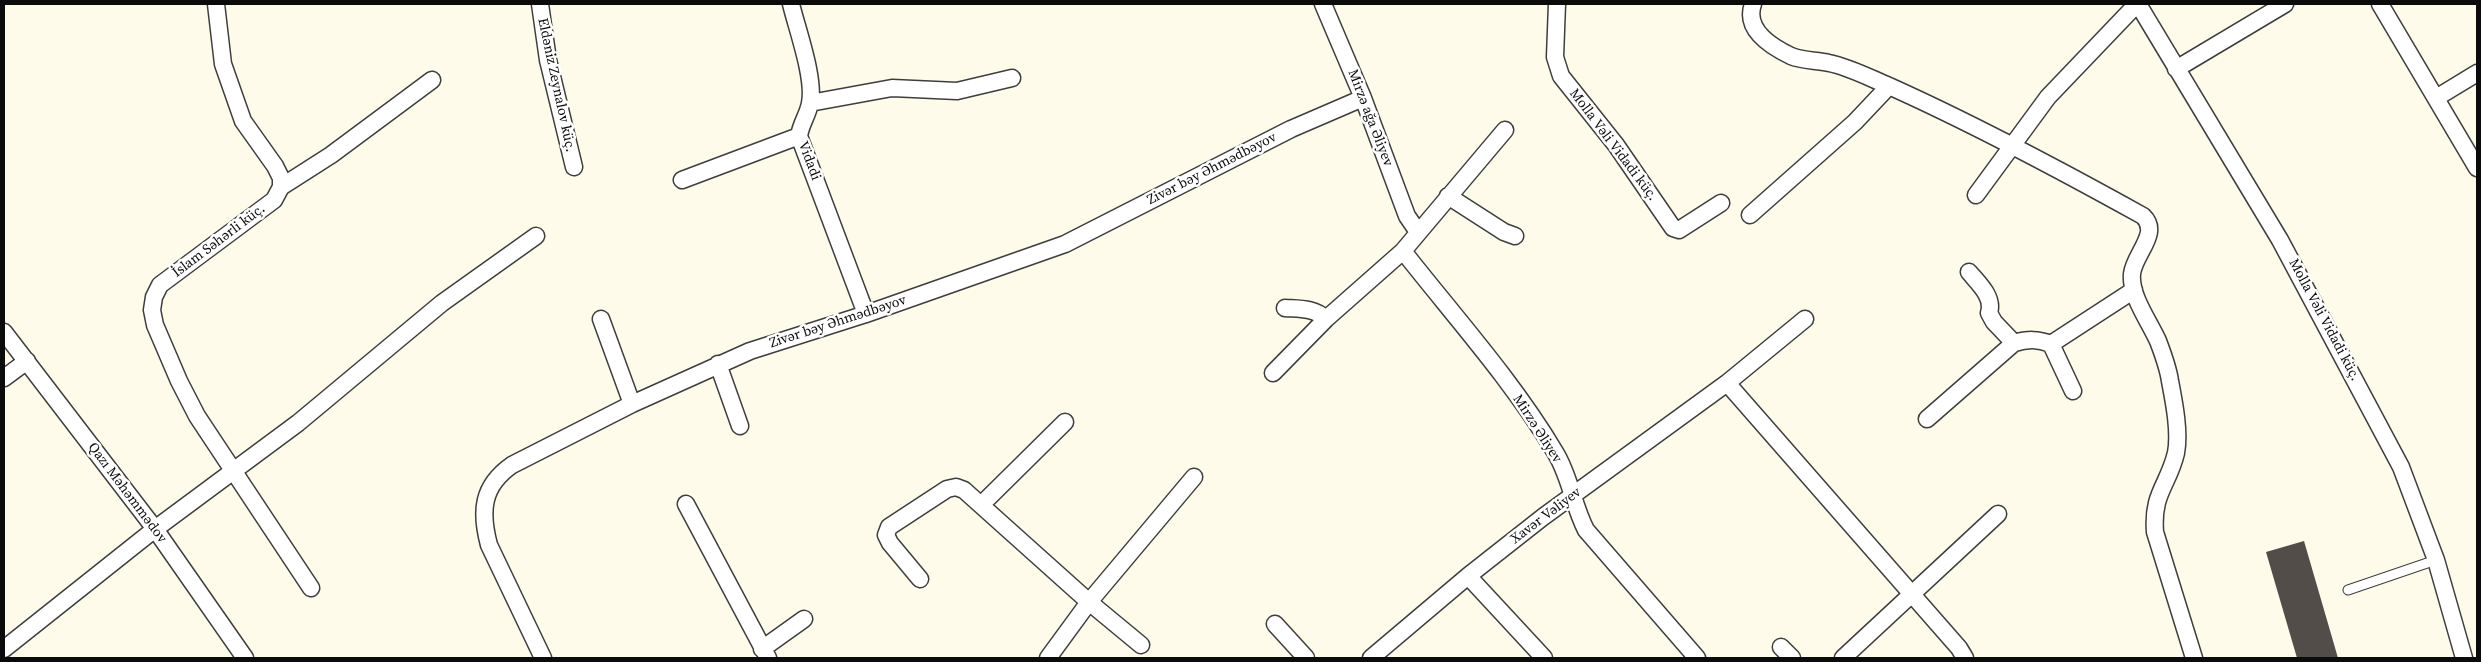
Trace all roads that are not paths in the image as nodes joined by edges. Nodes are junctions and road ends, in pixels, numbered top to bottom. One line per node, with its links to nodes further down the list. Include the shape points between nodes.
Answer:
1 (216, 4): 24 (street, via 224,64 243,121 275,166)
2 (540, 4): 21 (street, Eldəniz Zeynalov küç., via 548,60)
3 (791, 4): 17 (street, Vidadi, via 808,72)
4 (1323, 4): 15 (street, Mirzə ağa Əliyev)
5 (1557, 4): 27 (street, Molla Vəli Vidadi küç., via 1556,57 1561,76 1616,145 1673,228 1680,230)
6 (1753, 4): 14 (street, via 1751,23 1758,34 1791,56 1829,63)
7 (2137, 4): 10 (street, Molla Vəli Vidadi küç.); 20 (street, via 2048,97)
8 (2284, 4): 10 (street)
9 (2380, 4): 16 (street)
10 (2176, 69): 60 (street, Molla Vəli Vidadi küç., via 2280,240 2334,338 2401,467)
11 (2477, 73): 16 (street)
12 (1012, 78): 17 (street, via 957,91 892,88)
13 (432, 80): 24 (street, via 331,155)
14 (1889, 86): 20 (street); 28 (street, via 1855,122)
15 (1363, 98): 29 (street, Mirzə ağa Əliyev, via 1407,216); 36 (street, Zivər bəy Əhmədbəyov, via 1291,129 1065,244)
16 (2436, 98): 22 (street)
17 (810, 103): 19 (street, Vidadi, via 800,123)
18 (1505, 130): 26 (street)
19 (799, 136): 23 (street); 36 (street, Vidadi)
20 (2012, 144): 25 (street); 34 (street, via 2149,221 2151,232 2135,262 2132,275)
21 (574, 167)
22 (2477, 168)
23 (682, 180)
24 (280, 187): 53 (street, İslam Səhərli küç., via 274,200 160,285 154,296 155,325 179,381 197,416)
25 (1976, 195)
26 (1448, 196): 29 (street); 31 (street)
27 (1721, 203)
28 (1750, 215)
29 (1418, 232): 32 (street)
30 (536, 236): 53 (street, via 442,303 298,423)
31 (1515, 236)
32 (1403, 250): 38 (street); 55 (street, Mirzə Əliyev, via 1535,421 1556,454)
33 (1969, 272): 41 (street, via 1989,297 1989,313 1994,322)
34 (2134, 290): 42 (street); 81 (street, via 2157,340 2170,381 2176,450 2153,513 2155,532)
35 (1285, 308): 38 (street, via 1319,312)
36 (866, 314): 44 (street, Zivər bəy Əhmədbəyov)
37 (602, 319): 49 (street)
38 (1326, 319): 45 (street)
39 (1805, 319): 47 (street, Xavər Vəliyev)
40 (4, 332): 43 (street, Qazı Məhəmmədov)
41 (2014, 343): 42 (street, via 2040,340); 50 (street)
42 (2051, 344): 48 (street)
43 (27, 361): 46 (street); 59 (street, Qazı Məhəmmədov)
44 (718, 364): 49 (street, Zivər bəy Əhmədbəyov); 52 (street)
45 (1273, 372)
46 (4, 378)
47 (1726, 383): 55 (street, Xavər Vəliyev); 65 (street)
48 (2072, 391)
49 (632, 404): 73 (street, Zivər bəy Əhmədbəyov, via 512,466 489,488 484,507 484,528 489,545)
50 (1927, 419)
51 (1065, 422): 57 (street)
52 (740, 426)
53 (234, 470): 59 (street); 63 (street, İslam Səhərli küç.)
54 (1194, 477): 66 (street)
55 (1572, 496): 61 (street, Xavər Vəliyev); 78 (street, Mirzə Əliyev, via 1586,530)
56 (686, 504): 71 (street)
57 (981, 505): 62 (street, via 964,490 956,487 947,489 889,528 886,535 890,543); 66 (street)
58 (1998, 514): 65 (street)
59 (155, 529): 70 (street); 72 (street, Qazı Məhəmmədov)
60 (2436, 560): 64 (lane); 82 (street, Molla Vəli Vidadi küç.)
61 (1468, 576): 76 (street, Xavər Vəliyev); 77 (street)
62 (920, 579)
63 (311, 588)
64 (2348, 590)
65 (1912, 595): 79 (street); 80 (street)
66 (1089, 602): 69 (street); 74 (street)
67 (804, 620): 71 (street)
68 (1276, 624): 75 (street)
69 (1141, 645)
70 (4, 649)
71 (765, 654)
72 (245, 658)
73 (543, 658)
74 (1048, 658)
75 (1306, 658)
76 (1372, 658)
77 (1544, 658)
78 (1697, 658)
79 (1843, 658)
80 (1965, 658)
81 (2194, 658)
82 (2464, 658)

